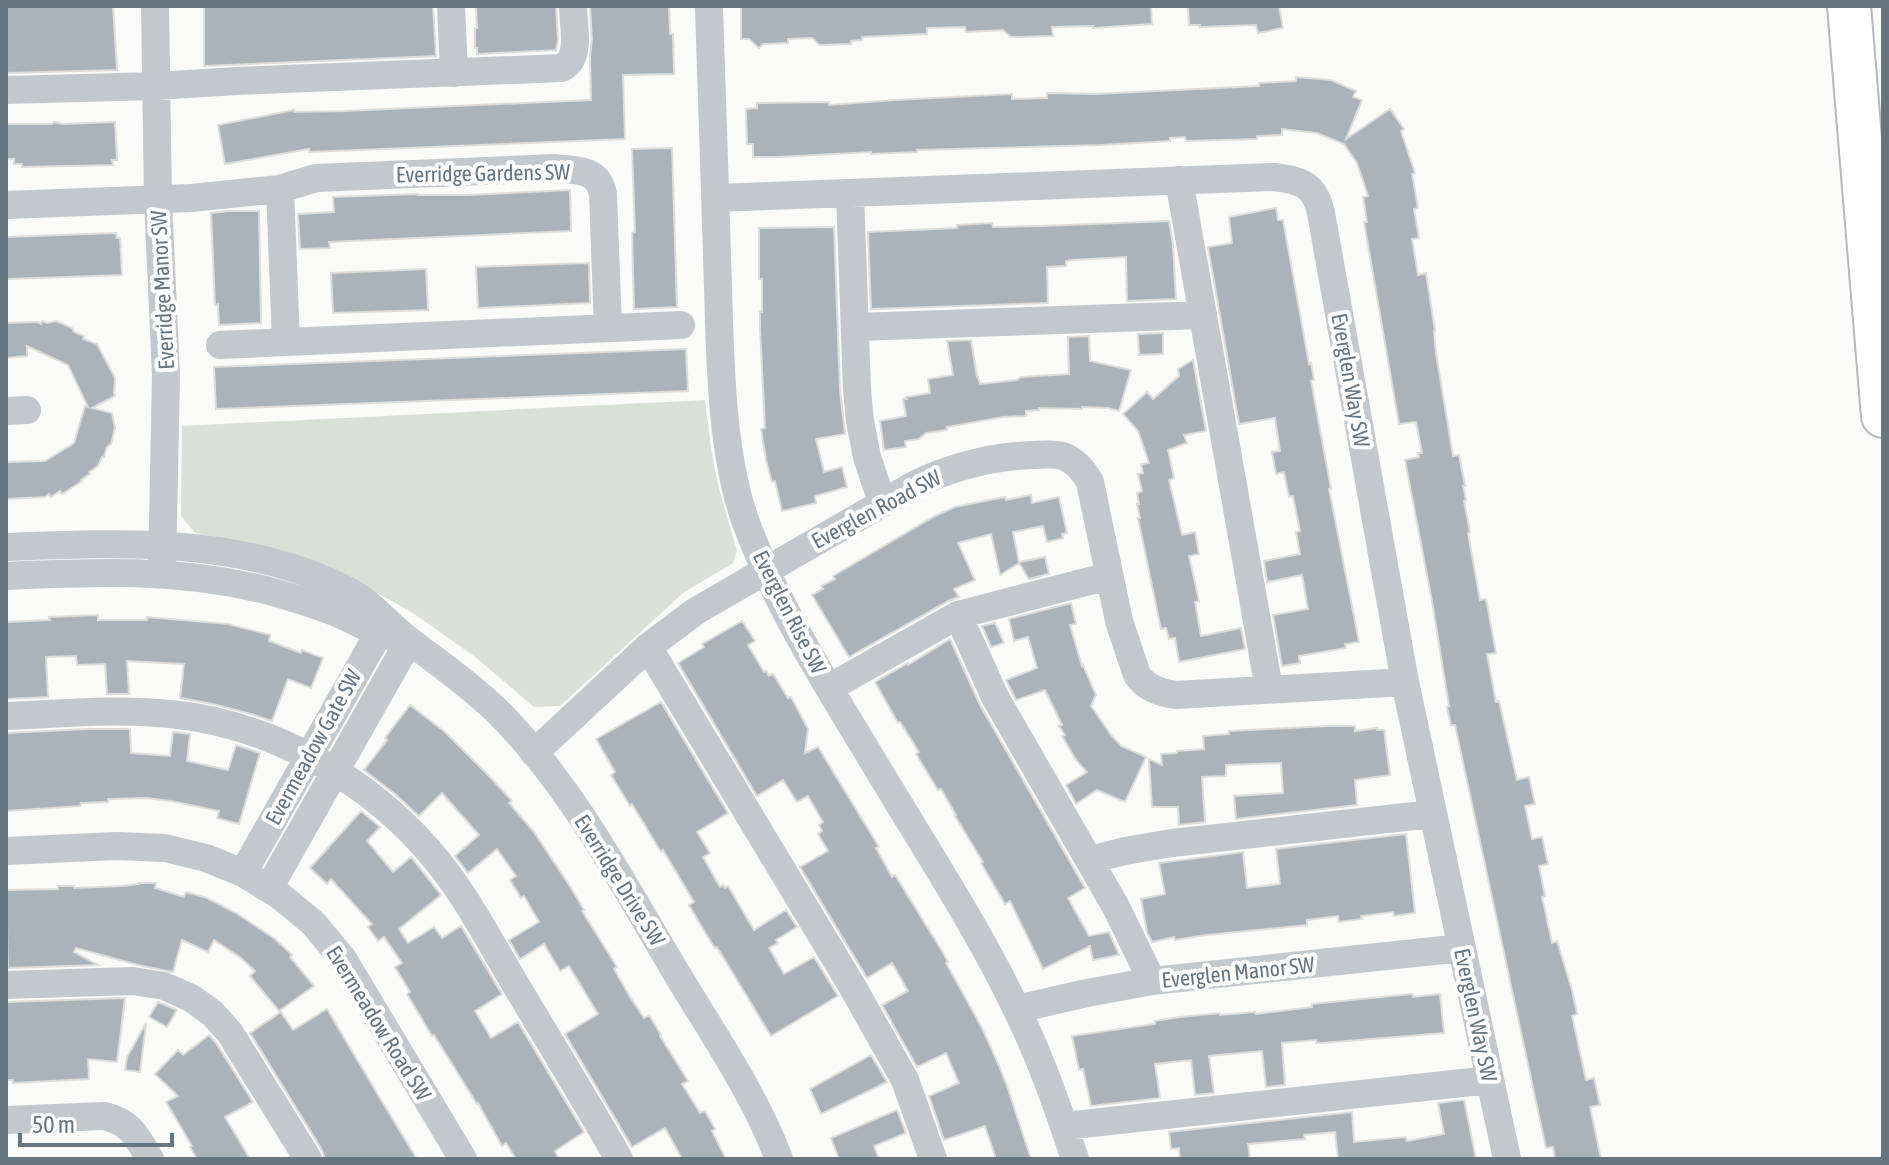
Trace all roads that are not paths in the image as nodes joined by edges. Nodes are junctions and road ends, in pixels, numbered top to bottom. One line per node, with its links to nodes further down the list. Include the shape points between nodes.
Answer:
1 (155, 6): 7 (street, Everridge Manor SW)
2 (451, 6): 6 (street)
3 (573, 6): 6 (street, via 574,51 568,66)
4 (709, 6): 12 (street, Everglen Rise SW)
5 (1849, 6): 21 (highway)
6 (454, 73): 7 (street)
7 (156, 86): 8 (street); 13 (street, Everridge Manor SW)
8 (6, 90)
9 (1179, 180): 11 (street, Everglen Way SW); 15 (street); 33 (street, Everglen Way SW, via 1293,180 1304,184 1319,203)
10 (280, 189): 13 (street, Everridge Gardens SW); 18 (street, Everridge Gardens SW, via 316,178 556,168 591,174 603,194); 19 (street)
11 (850, 193): 12 (street, Everglen Way SW); 17 (street)
12 (715, 198): 25 (street, Everglen Rise SW, via 728,437 744,516)
13 (158, 200): 14 (street, Everridge Gardens SW); 23 (street, Everridge Manor SW, via 166,375)
14 (6, 205)
15 (1203, 315): 17 (street); 35 (street)
16 (681, 325): 18 (street)
17 (856, 327): 22 (street, via 860,421)
18 (608, 328): 19 (street)
19 (286, 342): 20 (street)
20 (220, 345)
21 (1883, 416)
22 (882, 502): 25 (street, Everglen Road SW); 28 (street, Everglen Road SW, via 939,473 978,462 1063,456 1090,482)
23 (164, 545): 24 (street, Everridge Drive SW); 26 (street, Everridge Manor SW); 30 (street, Everridge Drive SW, via 252,557 302,571 350,592)
24 (6, 547)
25 (765, 570): 32 (street, Everglen Road SW); 34 (street, Everglen Rise SW)
26 (162, 573): 27 (street, Everridge Drive SW); 30 (street, Everridge Drive SW, via 276,593)
27 (6, 576)
28 (1109, 576): 29 (street); 35 (street, Everglen Road SW, via 1137,675 1147,685 1176,695)
29 (958, 615): 34 (street); 42 (street, via 995,697)
30 (381, 628): 31 (street, Everridge Drive SW); 38 (street, Evermeadow Gate SW)
31 (409, 641): 37 (street, Everridge Drive SW, via 470,686); 39 (street, Evermeadow Gate SW)
32 (648, 647): 37 (street, Everglen Road SW); 57 (street, via 905,1080)
33 (1405, 682): 35 (street, Everglen Road SW); 40 (street, Everglen Way SW)
34 (829, 688): 48 (street, Everglen Rise SW)
35 (1269, 689)
36 (6, 716): 38 (street, via 171,714 238,727)
37 (534, 753): 56 (street, Everridge Drive SW, via 608,859 751,1099)
38 (309, 756): 39 (street); 43 (street, Evermeadow Gate SW)
39 (335, 771): 44 (street, Evermeadow Gate SW); 55 (street, via 390,812 441,865)
40 (1432, 814): 42 (street, via 1172,843); 45 (street, Everglen Way SW)
41 (6, 851): 43 (street, Evermeadow Road SW, via 165,848)
42 (1090, 860): 46 (street)
43 (243, 873): 44 (street, Evermeadow Road SW)
44 (269, 888): 54 (street, Evermeadow Road SW, via 313,923 343,959)
45 (1462, 948): 46 (street, Everglen Manor SW); 49 (street, Everglen Way SW)
46 (1152, 981): 48 (street, Everglen Manor SW)
47 (6, 985): 53 (street, via 133,981 191,998 230,1033)
48 (1017, 1009): 51 (street, Everglen Rise SW)
49 (1490, 1080): 51 (street); 59 (street, Everglen Way SW)
50 (6, 1120): 52 (street, via 114,1118 136,1135)
51 (1064, 1126): 58 (street, Everglen Rise SW)
52 (150, 1159)
53 (308, 1159)
54 (463, 1159)
55 (619, 1159)
56 (779, 1159)
57 (933, 1159)
58 (1075, 1159)
59 (1507, 1159)

